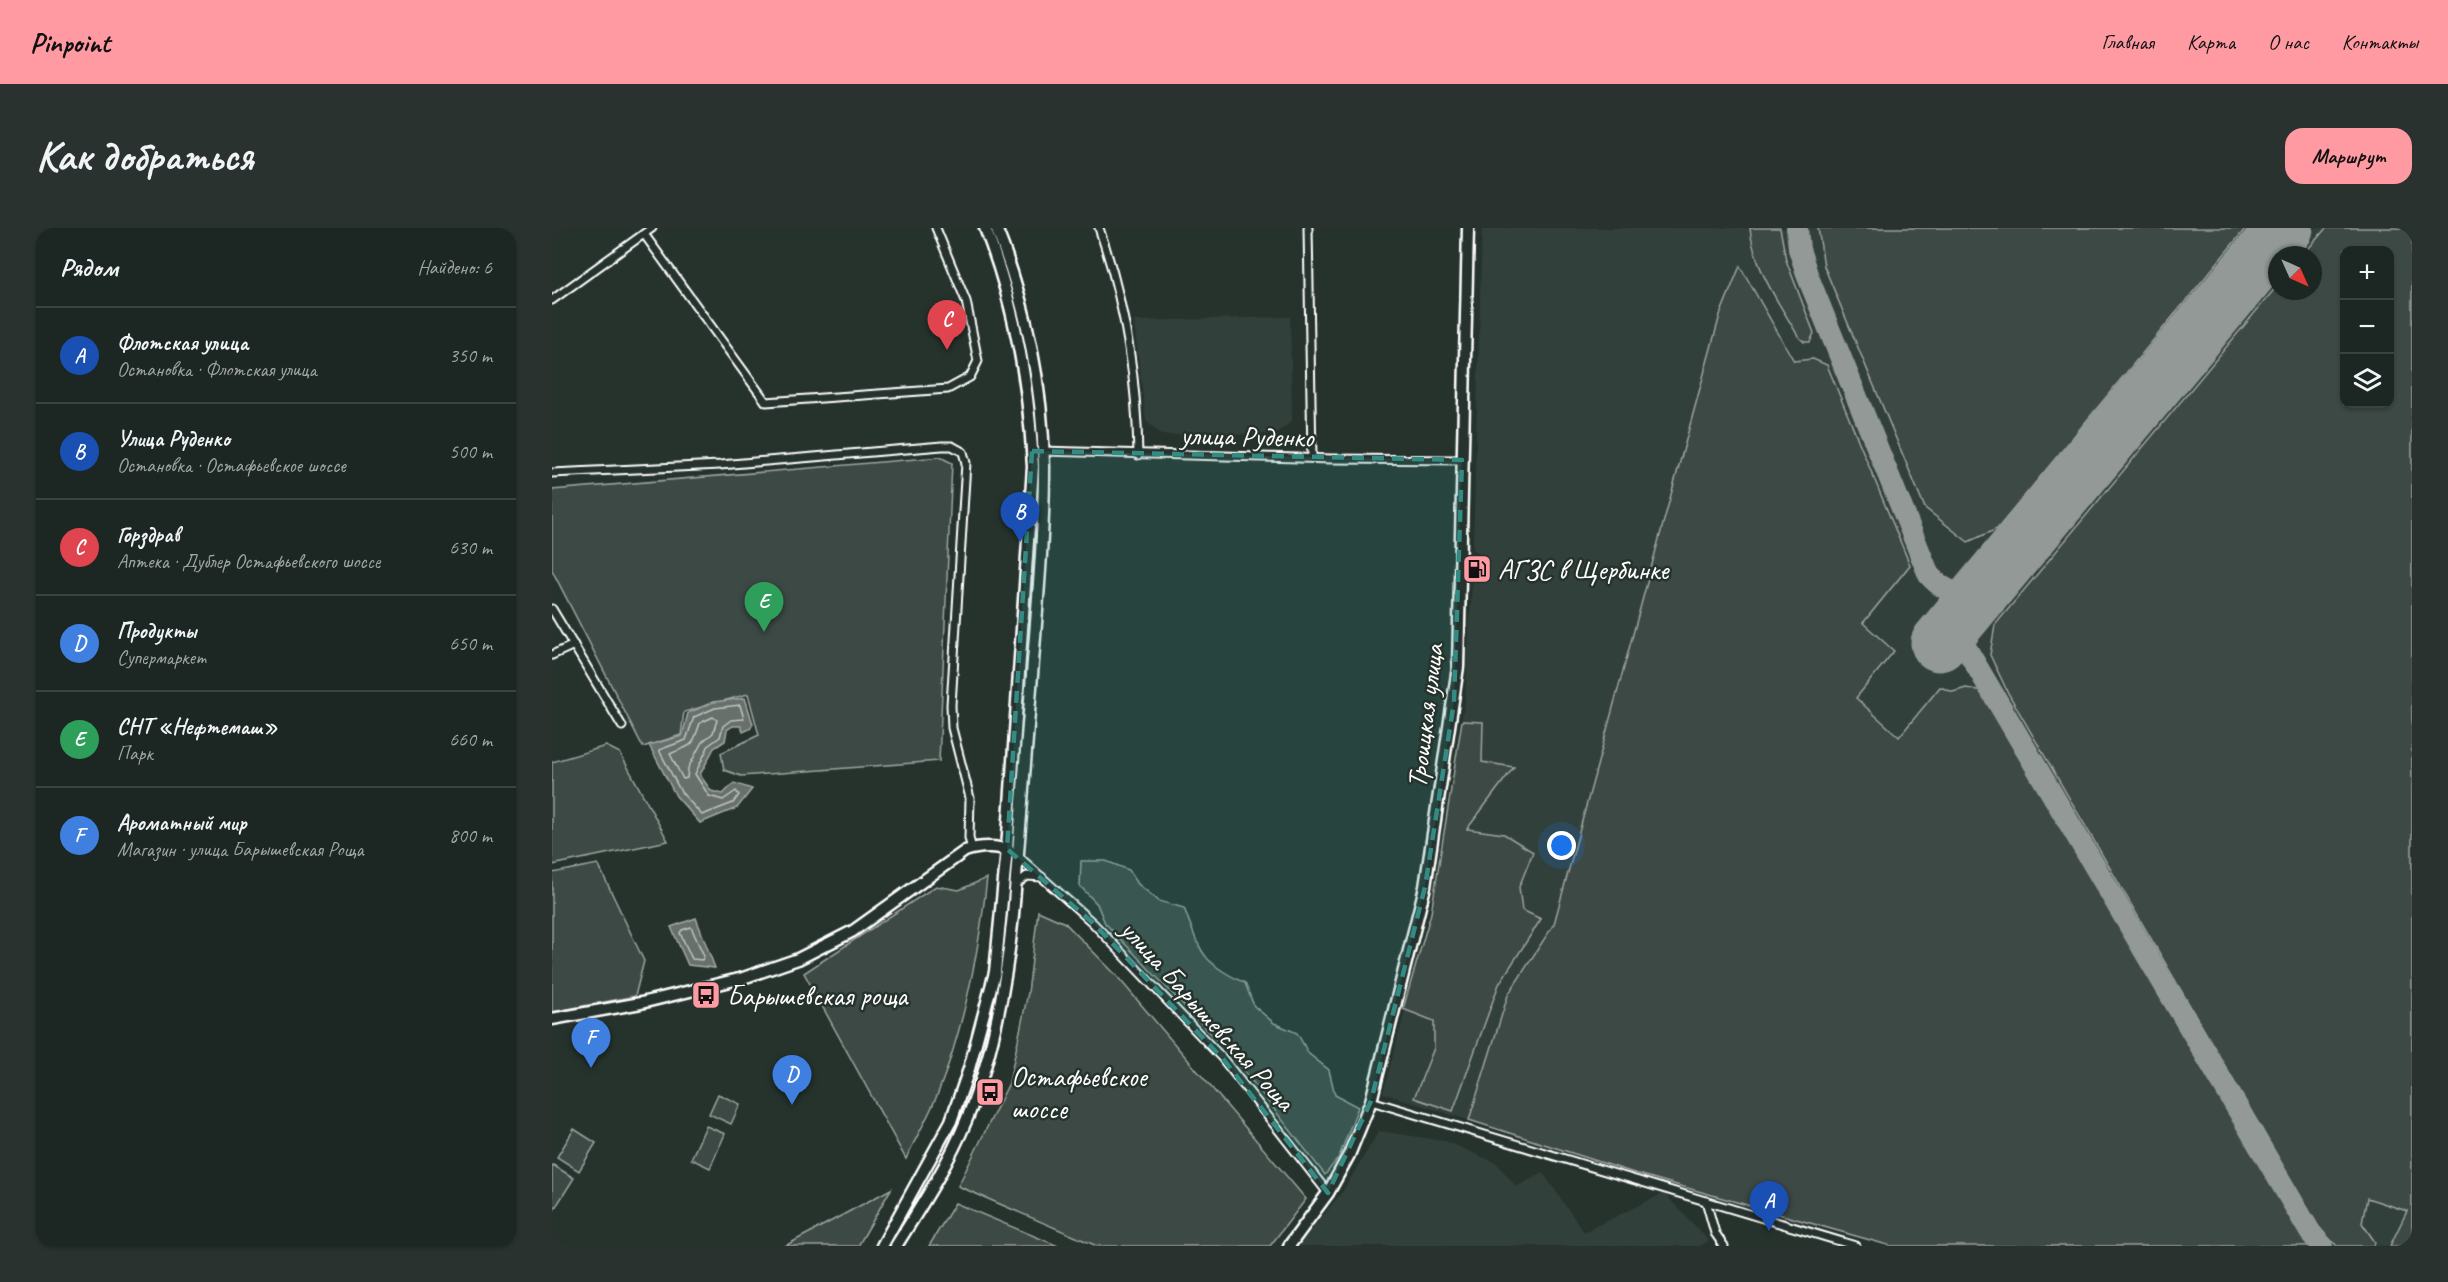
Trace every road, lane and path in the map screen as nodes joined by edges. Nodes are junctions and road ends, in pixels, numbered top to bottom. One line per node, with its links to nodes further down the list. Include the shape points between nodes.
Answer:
1 (652, 228): 8 (street)
2 (936, 228): 8 (street, via 966,301 978,361 970,376 948,389 766,402)
3 (985, 228): 10 (main road, via 1010,305)
4 (996, 228): 10 (main road, via 1006,252 1032,355)
5 (1099, 228): 11 (street, via 1116,285 1127,343)
6 (1308, 228): 12 (street)
7 (1468, 228): 13 (main road, Троицкая улица)
8 (644, 234): 9 (street)
9 (552, 300)
10 (1038, 451): 11 (street, улица Руденко); 20 (main road); 21 (main road, via 1042,536)
11 (1138, 455): 12 (street, улица Руденко)
12 (1312, 458): 13 (street, улица Руденко)
13 (1462, 460): 25 (main road, Троицкая улица, via 1460,626 1454,702 1425,887)
14 (552, 472): 19 (street, via 720,465 942,446 963,452 966,463 951,705 952,728 970,798)
15 (552, 609): 16 (street)
16 (573, 645): 17 (street); 18 (street)
17 (552, 655)
18 (622, 726)
19 (972, 849): 20 (main road); 24 (main road, via 958,855 853,931 798,959 743,978)
20 (1007, 849): 21 (main road, улица Барышевская Роща); 28 (main road, via 995,972 969,1070 943,1137)
21 (1018, 856): 22 (street, улица Барышевская Роща); 23 (main road)
22 (1045, 878): 23 (street, via 1032,875); 26 (street, улица Барышевская Роща, via 1223,1059)
23 (1015, 885): 29 (main road, via 1007,974 982,1078 956,1143)
24 (552, 1019)
25 (1371, 1101): 26 (main road, Троицкая улица); 27 (street)
26 (1328, 1193): 30 (main road, Троицкая улица)
27 (1706, 1201): 31 (street, via 1715,1233); 32 (street)
28 (882, 1246)
29 (896, 1246)
30 (1289, 1246)
31 (1724, 1246)
32 (1856, 1246)

